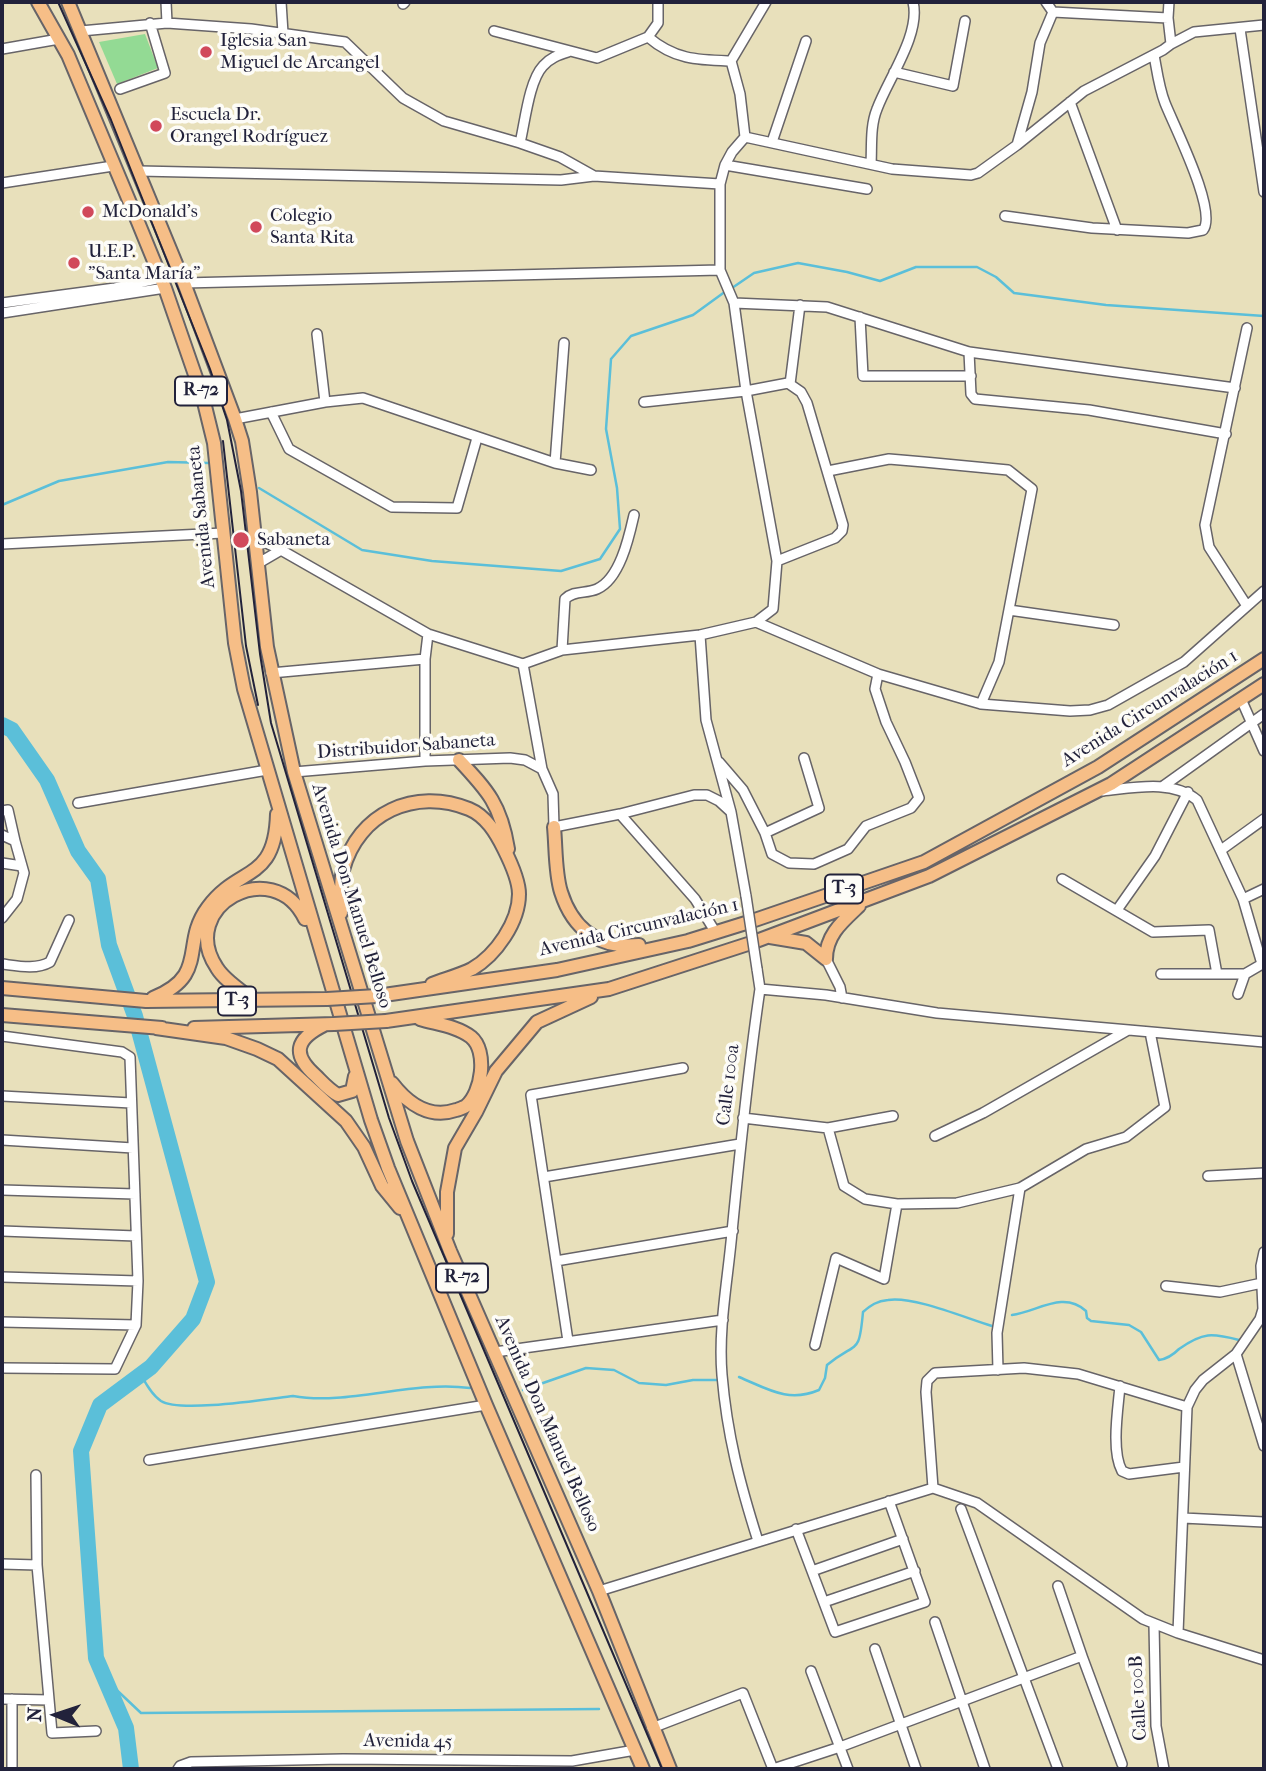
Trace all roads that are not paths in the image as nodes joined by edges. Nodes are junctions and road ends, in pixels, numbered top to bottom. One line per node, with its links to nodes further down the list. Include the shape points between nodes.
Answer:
1 (38, 2): 21 (main road, Avenida Sabaneta / R-72)
2 (68, 2): 17 (main road, R-72)
3 (166, 2): 14 (street)
4 (281, 2): 19 (street)
5 (658, 2): 20 (street, via 658,23)
6 (766, 2): 26 (street)
7 (913, 2): 27 (street, via 912,27)
8 (1046, 2): 10 (street)
9 (1169, 2): 11 (street)
10 (1053, 12): 11 (street); 33 (street, via 1040,43)
11 (1168, 18): 24 (street)
12 (965, 21): 27 (street, via 953,86)
13 (150, 23): 14 (street); 17 (street); 28 (street, via 165,73)
14 (167, 23): 19 (street)
15 (1264, 25): 16 (street)
16 (1240, 29): 24 (street, via 1194,32); 42 (street)
17 (81, 31): 37 (main road, R-72)
18 (494, 31): 25 (street)
19 (283, 33): 32 (street, via 345,42 403,97 444,121)
20 (648, 37): 25 (street, via 597,58); 26 (street, via 662,49 690,60)
21 (59, 38): 23 (street); 36 (main road, Avenida Sabaneta / R-72)
22 (806, 41): 31 (street)
23 (2, 49)
24 (1163, 50): 29 (street); 44 (street, via 1164,101 1192,166 1208,223 1196,233)
25 (569, 51): 32 (street, via 541,68)
26 (731, 61): 30 (street)
27 (894, 72): 34 (street, via 875,112)
28 (120, 89)
29 (1070, 102): 33 (street); 44 (street)
30 (746, 137): 31 (street); 35 (street)
31 (772, 142): 34 (street)
32 (520, 143): 38 (street, via 560,157)
33 (1017, 145): 34 (street, via 971,175)
34 (871, 164)
35 (725, 165): 40 (street); 41 (street)
36 (113, 166): 39 (street); 46 (main road, Avenida Sabaneta / R-72)
37 (139, 171): 38 (street, via 561,180); 47 (main road, R-72)
38 (594, 176): 40 (street)
39 (2, 183)
40 (720, 184): 45 (street)
41 (867, 188)
42 (1264, 192)
43 (1005, 216): 44 (street)
44 (1117, 230)
45 (720, 270): 47 (street); 48 (street)
46 (163, 283): 49 (street); 51 (street); 71 (main road, Avenida Sabaneta / R-72, via 204,398 214,443)
47 (184, 283): 64 (main road, R-72)
48 (733, 300): 50 (street); 60 (street)
49 (2, 303)
50 (800, 305): 52 (street); 58 (street)
51 (2, 313)
52 (860, 317): 56 (street); 57 (street, via 863,376)
53 (1248, 328): 59 (street)
54 (317, 334): 61 (street)
55 (564, 343): 67 (street)
56 (969, 352): 57 (street); 59 (street)
57 (971, 376): 65 (street, via 972,397 978,400 1088,410)
58 (790, 384): 60 (street); 69 (street, via 807,403)
59 (1235, 388): 65 (street)
60 (746, 391): 62 (street); 75 (street)
61 (325, 402): 63 (street); 66 (street, via 363,398)
62 (644, 402)
63 (271, 412): 64 (street); 66 (street, via 289,449 392,507 457,508)
64 (235, 419): 72 (main road, R-72)
65 (1226, 434): 78 (street, via 1205,534)
66 (477, 438): 67 (street)
67 (555, 463): 68 (street)
68 (591, 470)
69 (828, 471): 75 (street, via 842,531); 79 (street, via 888,459 1007,470 1024,482 1032,489)
70 (634, 515): 84 (street, via 615,572 598,589 565,599)
71 (223, 533): 73 (street); 101 (main road, Avenida Sabaneta / R-72, via 235,643)
72 (254, 537): 74 (street); 76 (main road, R-72)
73 (2, 544)
74 (281, 550): 76 (street); 82 (street)
75 (777, 561): 80 (street, via 773,609)
76 (257, 564): 88 (main road, R-72)
77 (1264, 591): 78 (street)
78 (1247, 606): 92 (street, via 1184,662 1108,705 1070,711)
79 (1009, 610): 81 (street); 92 (street, via 999,662)
80 (755, 622): 83 (street); 89 (street)
81 (1114, 625)
82 (428, 634): 85 (street); 87 (street)
83 (700, 635): 84 (street); 96 (street, Calle 100a, via 706,720)
84 (562, 650): 87 (street)
85 (425, 659): 88 (street); 99 (street)
86 (1264, 659): 128 (main road, Avenida Circunvalación 1 / T-3, via 1098,767 925,862)
87 (523, 664): 100 (street)
88 (271, 673): 102 (main road, R-72)
89 (878, 674): 92 (street); 113 (street, via 875,689 919,798 911,808 866,826 848,849 814,864 789,863 772,854)
90 (1264, 684): 91 (main road, Avenida Circunvalación 1 / T-3)
91 (1241, 699): 94 (street); 104 (main road, Avenida Circunvalación 1 / T-3)
92 (981, 704)
93 (1264, 713): 94 (street)
94 (1251, 723): 95 (street); 103 (street)
95 (1264, 751)
96 (716, 758): 109 (street, Calle 100a); 113 (street, via 743,790)
97 (804, 758): 113 (street, via 819,808)
98 (459, 760): 99 (street, Distribuidor Sabaneta); 100 (street, Distribuidor Sabaneta, via 510,758); 117 (main road, via 498,807)
99 (425, 761): 102 (street, Distribuidor Sabaneta)
100 (542, 769): 112 (street, via 552,794)
101 (267, 770): 106 (street); 107 (main road, Avenida Sabaneta / R-72)
102 (294, 772): 127 (main road, Avenida Don Manuel Belloso / R-72)
103 (1162, 786): 104 (street); 105 (street)
104 (1096, 792): 123 (main road, Avenida Circunvalación 1 / T-3, via 929,876)
105 (1188, 792): 116 (street, via 1197,800); 124 (street, via 1155,856)
106 (78, 803)
107 (278, 804): 131 (main road, R-72); 144 (main road, via 273,845 263,863 226,888 206,909 193,958 180,983)
108 (2, 811): 115 (street, via 8,810)
109 (731, 812): 110 (street, via 707,795 694,795); 140 (street, Calle 100a, bridge)
110 (620, 814): 112 (street); 128 (street, via 695,899)
111 (1264, 819): 116 (street)
112 (554, 827): 130 (main road, via 561,891 574,921 602,943 625,946)
113 (765, 833)
114 (2, 835): 115 (street)
115 (15, 841): 119 (street)
116 (1221, 850): 122 (street)
117 (510, 862): 127 (main road, via 495,830 471,810 440,802 407,802 381,814 357,837 343,871); 141 (main road, via 519,894 511,925 495,950 472,968)
118 (2, 863): 119 (street)
119 (22, 866): 125 (street, via 18,899)
120 (1062, 879): 124 (street)
121 (1264, 889): 122 (street)
122 (1242, 899): 133 (street)
123 (864, 901): 129 (main road, Avenida Circunvalación 1 / T-3); 132 (main road, via 831,934)
124 (1117, 910): 136 (street, via 1153,932 1209,930)
125 (2, 918)
126 (69, 920): 134 (street, via 50,962 30,967)
127 (340, 924): 158 (main road, Avenida Don Manuel Belloso / R-72)
128 (716, 933): 130 (main road, Avenida Circunvalación 1 / T-3)
129 (767, 937): 132 (main road, via 806,943); 139 (main road, Avenida Circunvalación 1 / T-3)
130 (688, 941): 141 (main road, Avenida Circunvalación 1 / T-3, via 557,970)
131 (320, 948): 145 (main road, via 300,908 285,894 267,888 225,900 208,926 210,955 218,970); 157 (main road, R-72)
132 (825, 959): 143 (street)
133 (1263, 963): 137 (street)
134 (2, 964)
135 (1161, 974): 136 (street)
136 (1217, 974): 137 (street)
137 (1245, 974): 142 (street)
138 (2, 988): 144 (main road, Avenida Circunvalación 1 / T-3)
139 (609, 989): 147 (main road, Avenida Circunvalación 1 / T-3); 179 (main road, via 537,1022 496,1071 455,1147 447,1192)
140 (760, 989): 143 (street); 162 (street, Calle 100a)
141 (407, 993): 145 (main road, Avenida Circunvalación 1 / T-3, bridge)
142 (1238, 994)
143 (842, 998): 152 (street, via 937,1013)
144 (146, 1001): 145 (main road, Avenida Circunvalación 1 / T-3)
145 (254, 1001)
146 (2, 1014): 148 (main road, Avenida Circunvalación 1 / T-3)
147 (413, 1018): 150 (main road, Avenida Circunvalación 1 / T-3, bridge); 158 (main road, via 455,1028 473,1038 480,1055 477,1087 466,1106 443,1115 402,1097)
148 (43, 1020): 149 (main road); 151 (main road, Avenida Circunvalación 1 / T-3)
149 (2, 1021)
150 (329, 1024): 151 (main road, Avenida Circunvalación 1 / T-3); 157 (main road, via 313,1031 300,1047 304,1066 338,1094 352,1091)
151 (156, 1028): 175 (main road, via 226,1038 278,1059 346,1121 383,1186)
152 (1128, 1030): 153 (street); 164 (street)
153 (1150, 1032): 155 (street); 171 (street, via 1165,1107 1126,1137 1086,1149)
154 (2, 1036): 160 (street, via 122,1052 130,1057)
155 (1264, 1042)
156 (683, 1068): 170 (street, via 531,1095)
157 (355, 1069): 175 (main road, R-72)
158 (386, 1075): 179 (main road, Avenida Don Manuel Belloso / R-72)
159 (2, 1096): 160 (street)
160 (131, 1102): 167 (street)
161 (893, 1116): 163 (street)
162 (743, 1118): 163 (street); 166 (street, Calle 100a)
163 (828, 1128): 174 (street, via 844,1186 865,1199)
164 (935, 1136)
165 (2, 1140): 167 (street)
166 (740, 1144): 170 (street); 177 (street, Calle 100a)
167 (133, 1148): 173 (street)
168 (1264, 1173): 169 (street)
169 (1208, 1176)
170 (544, 1177): 181 (street)
171 (1020, 1188): 174 (street, via 957,1203); 194 (street, via 998,1333)
172 (2, 1190): 173 (street)
173 (135, 1194): 178 (street)
174 (897, 1204): 190 (street, via 884,1279 836,1258)
175 (409, 1219): 196 (main road, R-72)
176 (2, 1231): 178 (street)
177 (733, 1231): 181 (street); 186 (street, Calle 100a)
178 (136, 1236): 183 (street)
179 (450, 1251): 191 (main road, Avenida Don Manuel Belloso / R-72)
180 (1264, 1252): 184 (street)
181 (556, 1261): 189 (street)
182 (2, 1277): 183 (street)
183 (138, 1281): 188 (street)
184 (1262, 1283): 185 (street, via 1220,1292); 192 (street, via 1260,1319)
185 (1166, 1286)
186 (723, 1320): 189 (street); 209 (street, Calle 100a, via 722,1372 729,1434)
187 (2, 1322): 188 (street)
188 (136, 1325): 193 (street, via 112,1370)
189 (568, 1341): 191 (street)
190 (815, 1345)
191 (495, 1352): 215 (main road, Avenida Don Manuel Belloso / R-72)
192 (1236, 1354): 197 (street, via 1203,1380); 198 (street)
193 (2, 1368)
194 (998, 1370): 195 (street, via 1078,1374); 202 (street, via 935,1373 927,1381)
195 (1120, 1386): 197 (street); 200 (street, via 1117,1433 1122,1471)
196 (486, 1405): 199 (street); 232 (main road, R-72)
197 (1187, 1407): 200 (street)
198 (1264, 1442)
199 (149, 1460)
200 (1184, 1467): 205 (street)
201 (36, 1475): 211 (street)
202 (933, 1488): 203 (street); 218 (street, via 976,1503)
203 (890, 1501): 207 (street); 208 (street)
204 (961, 1509): 224 (street)
205 (1183, 1518): 206 (street); 219 (street)
206 (1264, 1522)
207 (796, 1529): 209 (street); 212 (street)
208 (903, 1539): 212 (street); 213 (street)
209 (758, 1541): 215 (street)
210 (2, 1564): 211 (street)
211 (37, 1565): 226 (street)
212 (812, 1571): 216 (street)
213 (915, 1571): 216 (street); 216 (street, via 925,1602 835,1632)
214 (1058, 1586): 221 (street)
215 (600, 1591): 229 (main road, Avenida Don Manuel Belloso / R-72)
216 (824, 1602)
217 (935, 1622): 227 (street)
218 (1154, 1625): 219 (street); 245 (street, Calle 100B, via 1155,1715)
219 (1178, 1633): 222 (street)
220 (874, 1649): 228 (street)
221 (1082, 1656): 224 (street); 234 (street)
222 (1264, 1660)
223 (811, 1671): 231 (street)
224 (1023, 1678): 227 (street); 244 (street)
225 (7, 1699): 226 (street); 238 (street)
226 (49, 1700): 230 (street, via 52,1733)
227 (962, 1700): 228 (street); 243 (street)
228 (901, 1724): 231 (street); 242 (street)
229 (652, 1728): 231 (street, via 743,1693 772,1769); 240 (main road, Avenida Don Manuel Belloso / R-72)
230 (96, 1731)
231 (840, 1747): 241 (street)
232 (635, 1750): 235 (street, Avenida 45); 239 (main road, R-72)
233 (344, 1764): 235 (street, Avenida 45); 236 (street, Avenida 45)
234 (1122, 1764)
235 (574, 1765)
236 (252, 1766): 237 (street, Avenida 45, via 191,1762)
237 (179, 1768)
238 (12, 1769)
239 (643, 1769)
240 (670, 1769)
241 (848, 1769)
242 (916, 1769)
243 (985, 1769)
244 (1058, 1769)
245 (1164, 1769)

